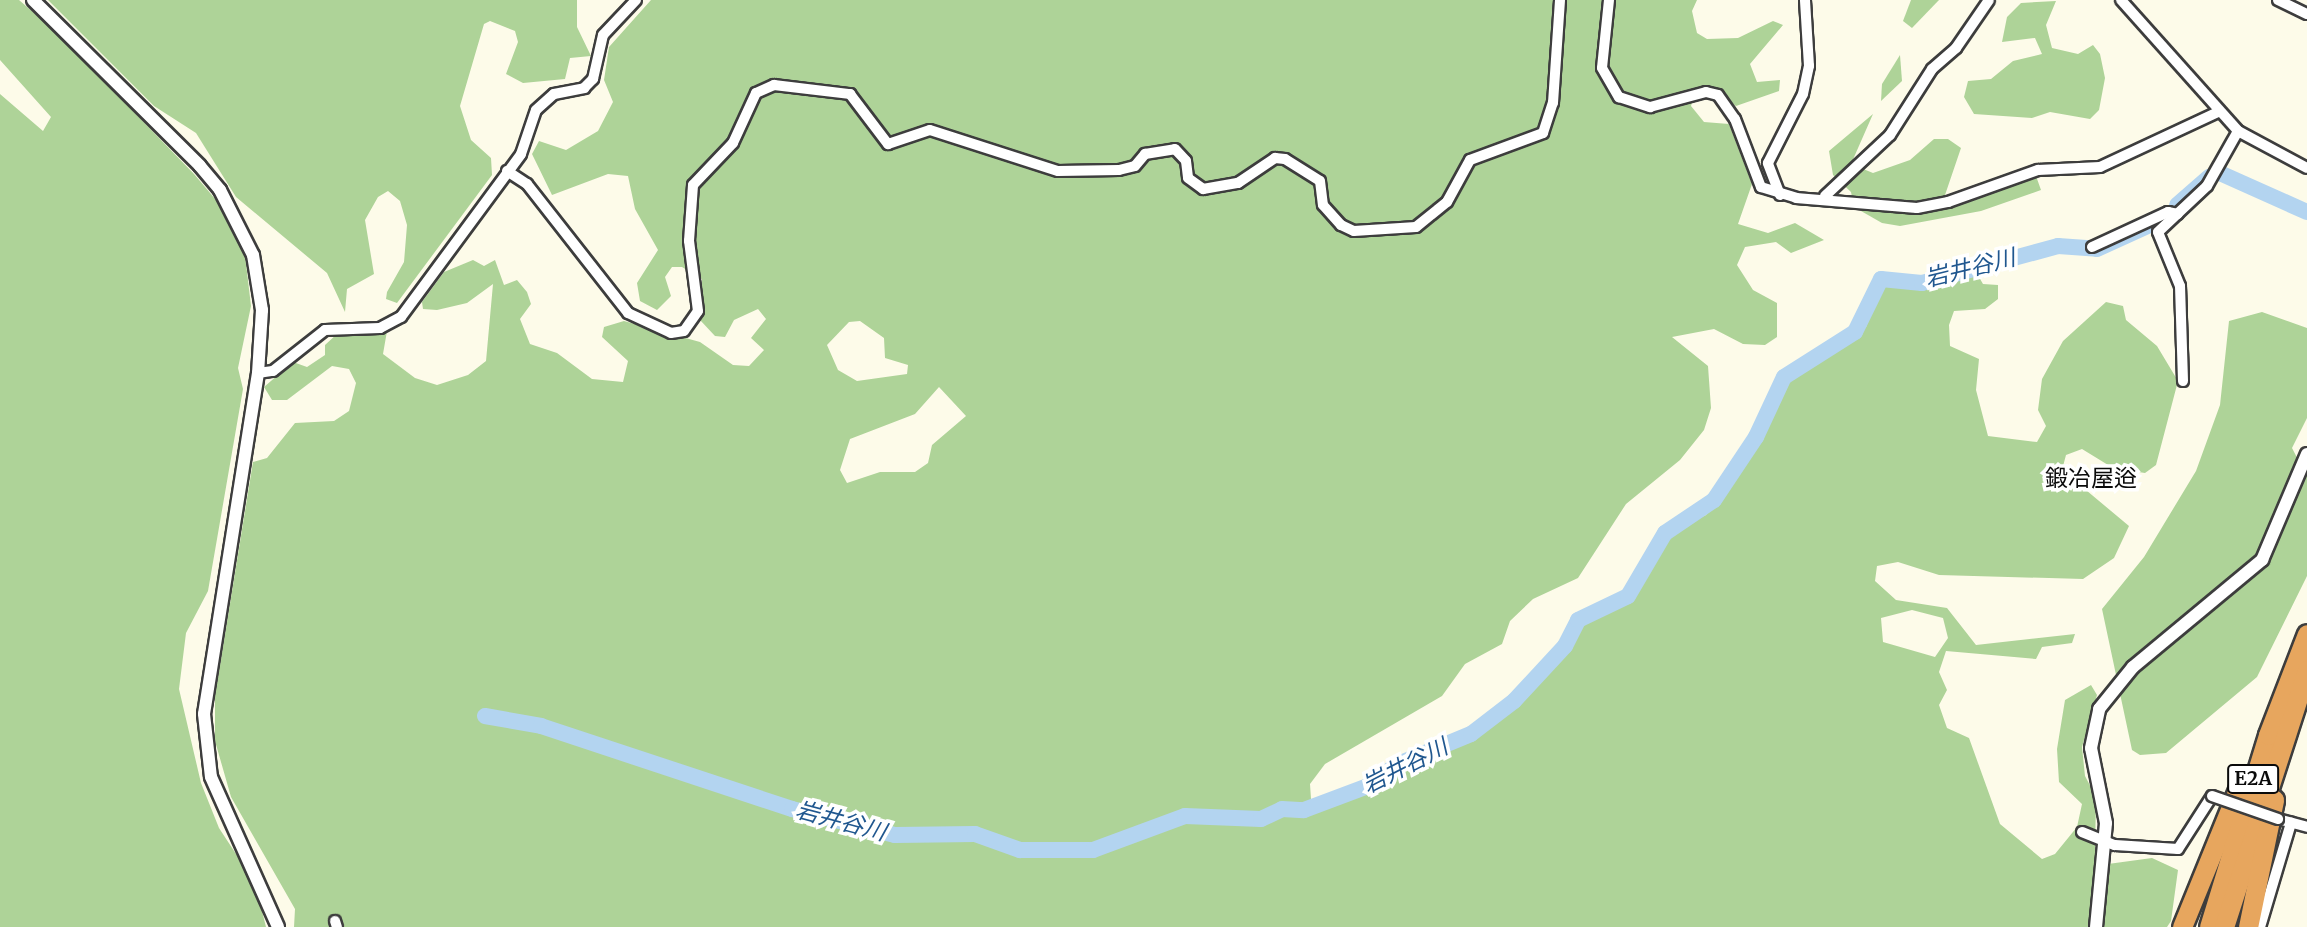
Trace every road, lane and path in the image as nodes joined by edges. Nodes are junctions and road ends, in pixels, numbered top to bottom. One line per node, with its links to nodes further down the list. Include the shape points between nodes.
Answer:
1 (33, 0): 18 (street, via 220,190 259,281)
2 (636, 0): 13 (street, via 603,35 593,79 545,100 527,144)
3 (1560, 0): 13 (street, via 1553,103 1544,133 1470,160 1447,202 1416,227 1354,231 1341,225 1323,205 1320,181 1285,159 1275,158 1238,183 1203,189 1188,178 1186,161 1175,149 1162,147 1119,170 1058,171 930,130 888,144 850,94 774,85 756,93 733,143 693,185 689,241 698,311 684,331 671,333 628,313 527,184)
4 (1609, 0): 14 (street, via 1601,49 1611,89 1650,107 1706,92 1718,95 1735,119 1761,187)
5 (1805, 0): 14 (street, via 1809,66 1803,94 1768,163)
6 (1989, 0): 15 (street, via 1956,48 1932,69 1890,135)
7 (2120, 0): 10 (street)
8 (2278, 0): 9 (street)
9 (2307, 15)
10 (2220, 111): 11 (street); 15 (street, via 2100,167 2038,170 1948,202 1917,208)
11 (2238, 131): 12 (street); 16 (street, via 2207,186)
12 (2307, 167)
13 (507, 171): 18 (street, via 401,317 380,328 325,330 273,371)
14 (1780, 195): 15 (street)
15 (1825, 196)
16 (2178, 214): 17 (street, via 2168,212); 19 (street, via 2157,239 2180,286)
17 (2092, 247)
18 (258, 373): 28 (street, via 204,714 211,777)
19 (2183, 381)
20 (2307, 454): 27 (street, via 2262,560 2133,667 2099,709 2091,748)
21 (2307, 635): 23 (highway, E2A)
22 (2307, 670): 32 (highway, E2A)
23 (2297, 682): 30 (highway); 31 (highway, E2A); 33 (highway)
24 (2291, 823): 25 (street); 27 (street, bridge, via 2212,796 2184,847); 34 (street)
25 (2307, 827)
26 (2082, 832): 27 (street)
27 (2105, 843): 29 (street)
28 (278, 927)
29 (2096, 927)
30 (2182, 927)
31 (2209, 927)
32 (2224, 927)
33 (2249, 927)
34 (2260, 927)

